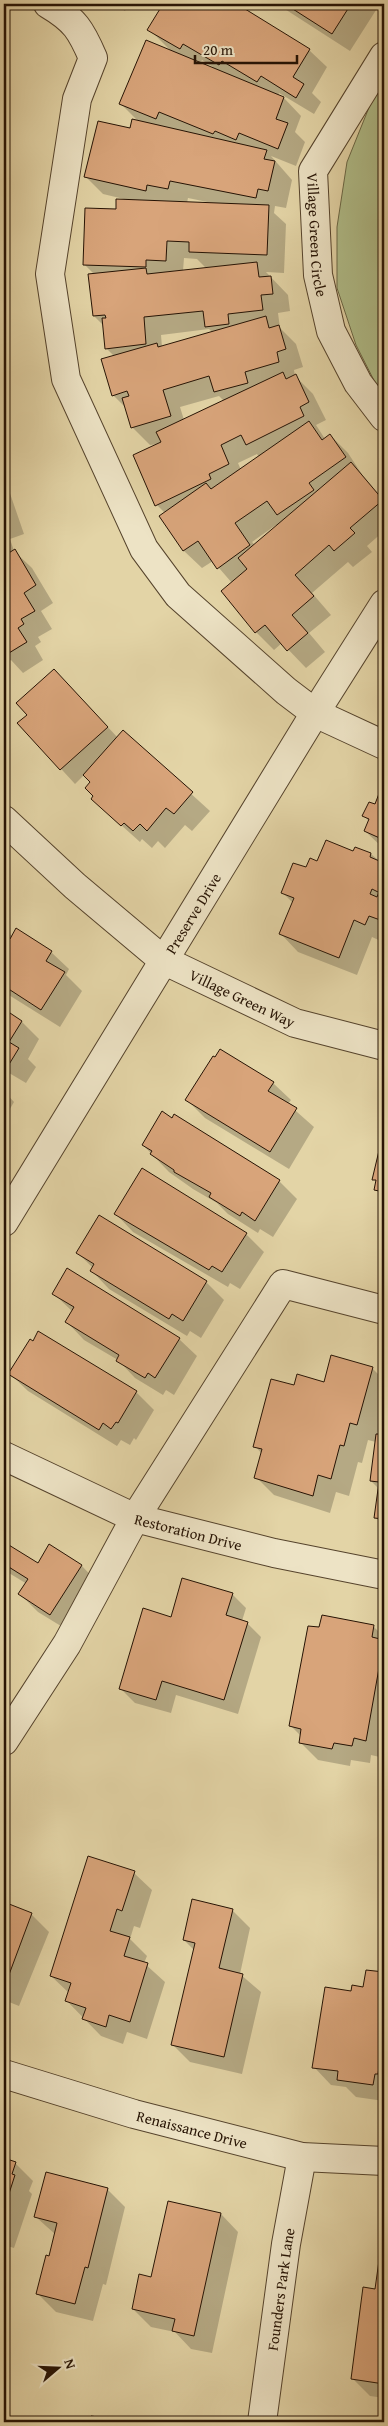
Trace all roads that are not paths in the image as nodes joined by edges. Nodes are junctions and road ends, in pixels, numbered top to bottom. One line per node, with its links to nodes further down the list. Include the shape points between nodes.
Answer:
1 (48, 4): 5 (street, via 64,13 82,31 93,58 78,99 50,274 66,379 144,549 178,595)
2 (384, 56): 3 (street, Village Green Circle, via 313,171 318,275 331,331 358,383)
3 (384, 417)
4 (384, 604): 5 (street, Preserve Drive)
5 (315, 713): 6 (street); 8 (street, Preserve Drive)
6 (384, 745)
7 (4, 820): 8 (street, Village Green Way, via 75,886)
8 (163, 960): 9 (street, Village Green Way, via 295,1023); 10 (street, Preserve Drive)
9 (384, 1046)
10 (4, 1222)
11 (384, 1310): 13 (street, via 284,1284)
12 (4, 1456): 13 (street, Restoration Drive)
13 (135, 1518): 14 (street, Restoration Drive); 15 (street, via 67,1644)
14 (384, 1575)
15 (4, 1741)
16 (4, 2074): 17 (street, Renaissance Drive, via 134,2114)
17 (302, 2157): 18 (street, Renaissance Drive); 19 (street, Founders Park Lane, via 286,2244)
18 (384, 2161)
19 (262, 2422)

